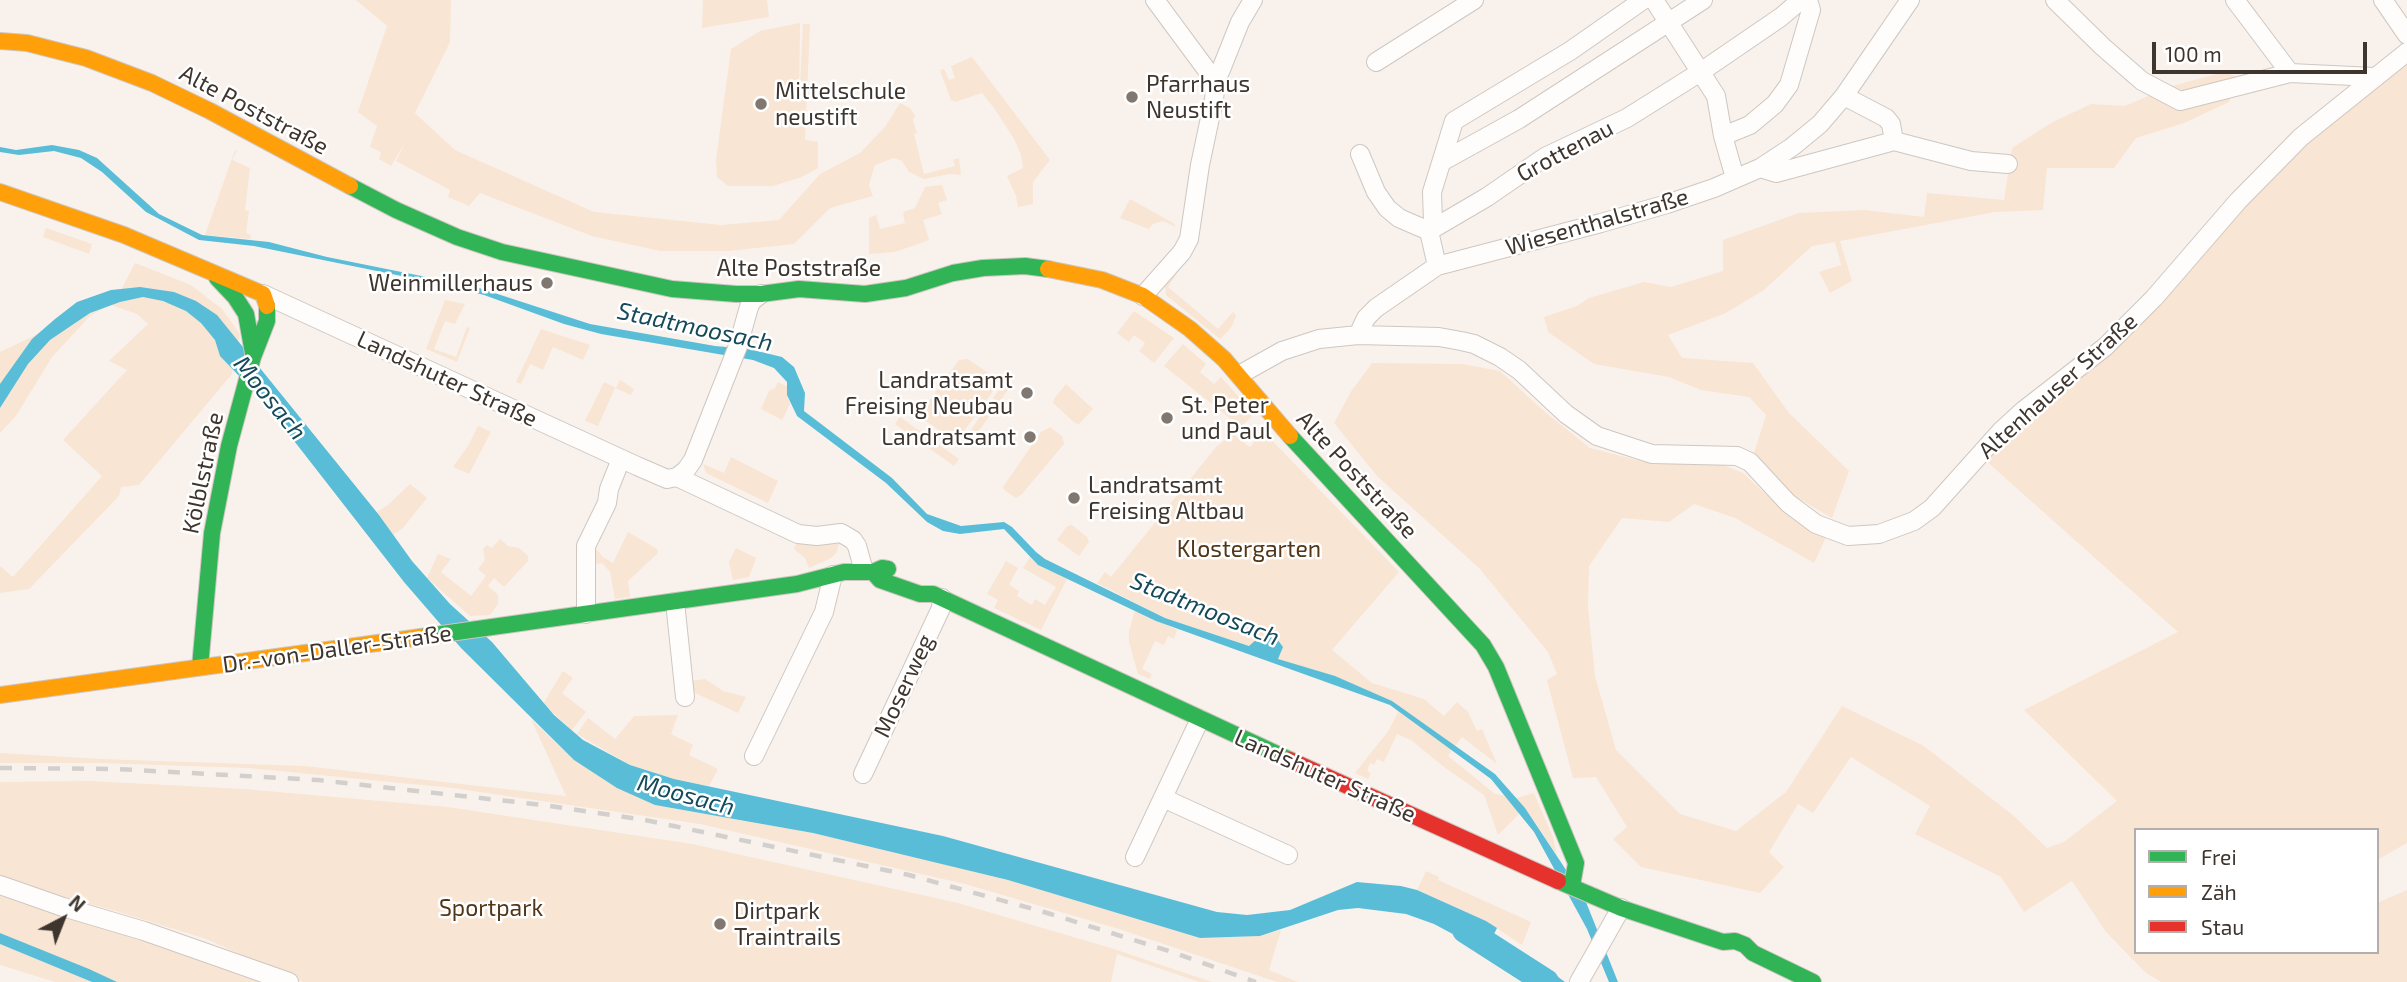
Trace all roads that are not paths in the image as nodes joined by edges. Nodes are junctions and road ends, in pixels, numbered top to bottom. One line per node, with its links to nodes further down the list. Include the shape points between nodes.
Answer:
1 (1155, 0): 21 (street)
2 (1253, 0): 21 (street, via 1220,72)
3 (1475, 0): 17 (street)
4 (1643, 0): 26 (street, via 1570,51 1454,121)
5 (1654, 0): 13 (street)
6 (1703, 0): 13 (street)
7 (1801, 0): 18 (street, Grottenau)
8 (1808, 0): 23 (street, via 1811,10 1789,85 1750,125)
9 (1910, 0): 22 (street, Wiesenthalstraße)
10 (2055, 0): 19 (street, via 2143,81 2180,101)
11 (2235, 0): 19 (street)
12 (2383, 0): 14 (street)
13 (1669, 23): 18 (street); 26 (street, via 1519,120)
14 (2407, 34)
15 (0, 41): 35 (main road, Alte Poststraße, via 86,58 152,83 396,209 491,249 650,286)
16 (2407, 52): 20 (street, Altenhauser Straße)
17 (1376, 62)
18 (1702, 71): 23 (street, via 1716,96); 31 (street, Grottenau, via 1626,118 1545,158)
19 (2290, 73): 20 (street)
20 (2374, 77): 37 (street, Altenhauser Straße, via 2301,137 2105,348 2001,431 1942,499 1914,521 1879,534 1848,536 1816,524 1737,456 1652,454 1597,436 1519,370 1474,344)
21 (1212, 79): 36 (street, via 1214,103 1189,239)
22 (1843, 96): 24 (street, via 1886,118); 28 (street, Wiesenthalstraße, via 1820,124)
23 (1723, 136): 29 (street)
24 (1894, 141): 27 (street, via 1971,162); 28 (street, via 1776,173)
25 (1360, 154): 31 (street, via 1387,208)
26 (1443, 161): 31 (street, via 1432,192)
27 (2008, 164)
28 (1760, 168): 29 (street, Wiesenthalstraße)
29 (1735, 178): 32 (street, Wiesenthalstraße, via 1614,220)
30 (0, 192): 33 (main road, Landshuter Straße)
31 (1429, 232): 32 (street)
32 (1437, 266): 37 (street, Wiesenthalstraße, via 1376,307)
33 (210, 271): 34 (main road, Landshuter Straße); 38 (main road, via 242,306)
34 (263, 294): 38 (main road, Kölblstraße, via 267,321); 40 (street, Landshuter Straße)
35 (761, 294): 36 (main road, Alte Poststraße, via 799,289 874,293 953,273 1025,266 1102,280); 41 (street, via 749,307 736,353 693,460)
36 (1143, 296): 39 (main road, Alte Poststraße, via 1190,329)
37 (1358, 335): 39 (street, via 1319,339 1282,351)
38 (253, 357): 47 (main road, Kölblstraße, via 220,484)
39 (1239, 375): 57 (main road, Alte Poststraße, via 1316,466 1483,645 1573,855)
40 (621, 459): 41 (street, Landshuter Straße, via 665,478); 46 (street, via 586,546)
41 (677, 477): 42 (street, Landshuter Straße, via 798,534 847,536)
42 (869, 571): 43 (main road, Dr.-von-Daller-Straße); 44 (main road, Landshuter Straße, via 880,580)
43 (834, 575): 45 (main road, Dr.-von-Daller-Straße); 51 (street, via 824,612)
44 (937, 596): 50 (main road, Landshuter Straße); 52 (street, Moserweg, via 941,608)
45 (675, 602): 46 (main road, Dr.-von-Daller-Straße); 49 (street)
46 (586, 614): 47 (main road, Dr.-von-Daller-Straße)
47 (200, 667): 48 (main road, Dr.-von-Daller-Straße)
48 (0, 695)
49 (685, 697)
50 (1200, 719): 53 (street); 57 (main road, Landshuter Straße)
51 (754, 756)
52 (863, 774)
53 (1163, 798): 54 (street); 55 (street)
54 (1288, 855)
55 (1135, 857)
56 (0, 885): 59 (street)
57 (1572, 886): 58 (main road, Landshuter Straße)
58 (1621, 908): 60 (street); 61 (main road, Landshuter Straße, via 1723,942 1736,953 1753,953)
59 (289, 982)
60 (1579, 982)
61 (1813, 982)

